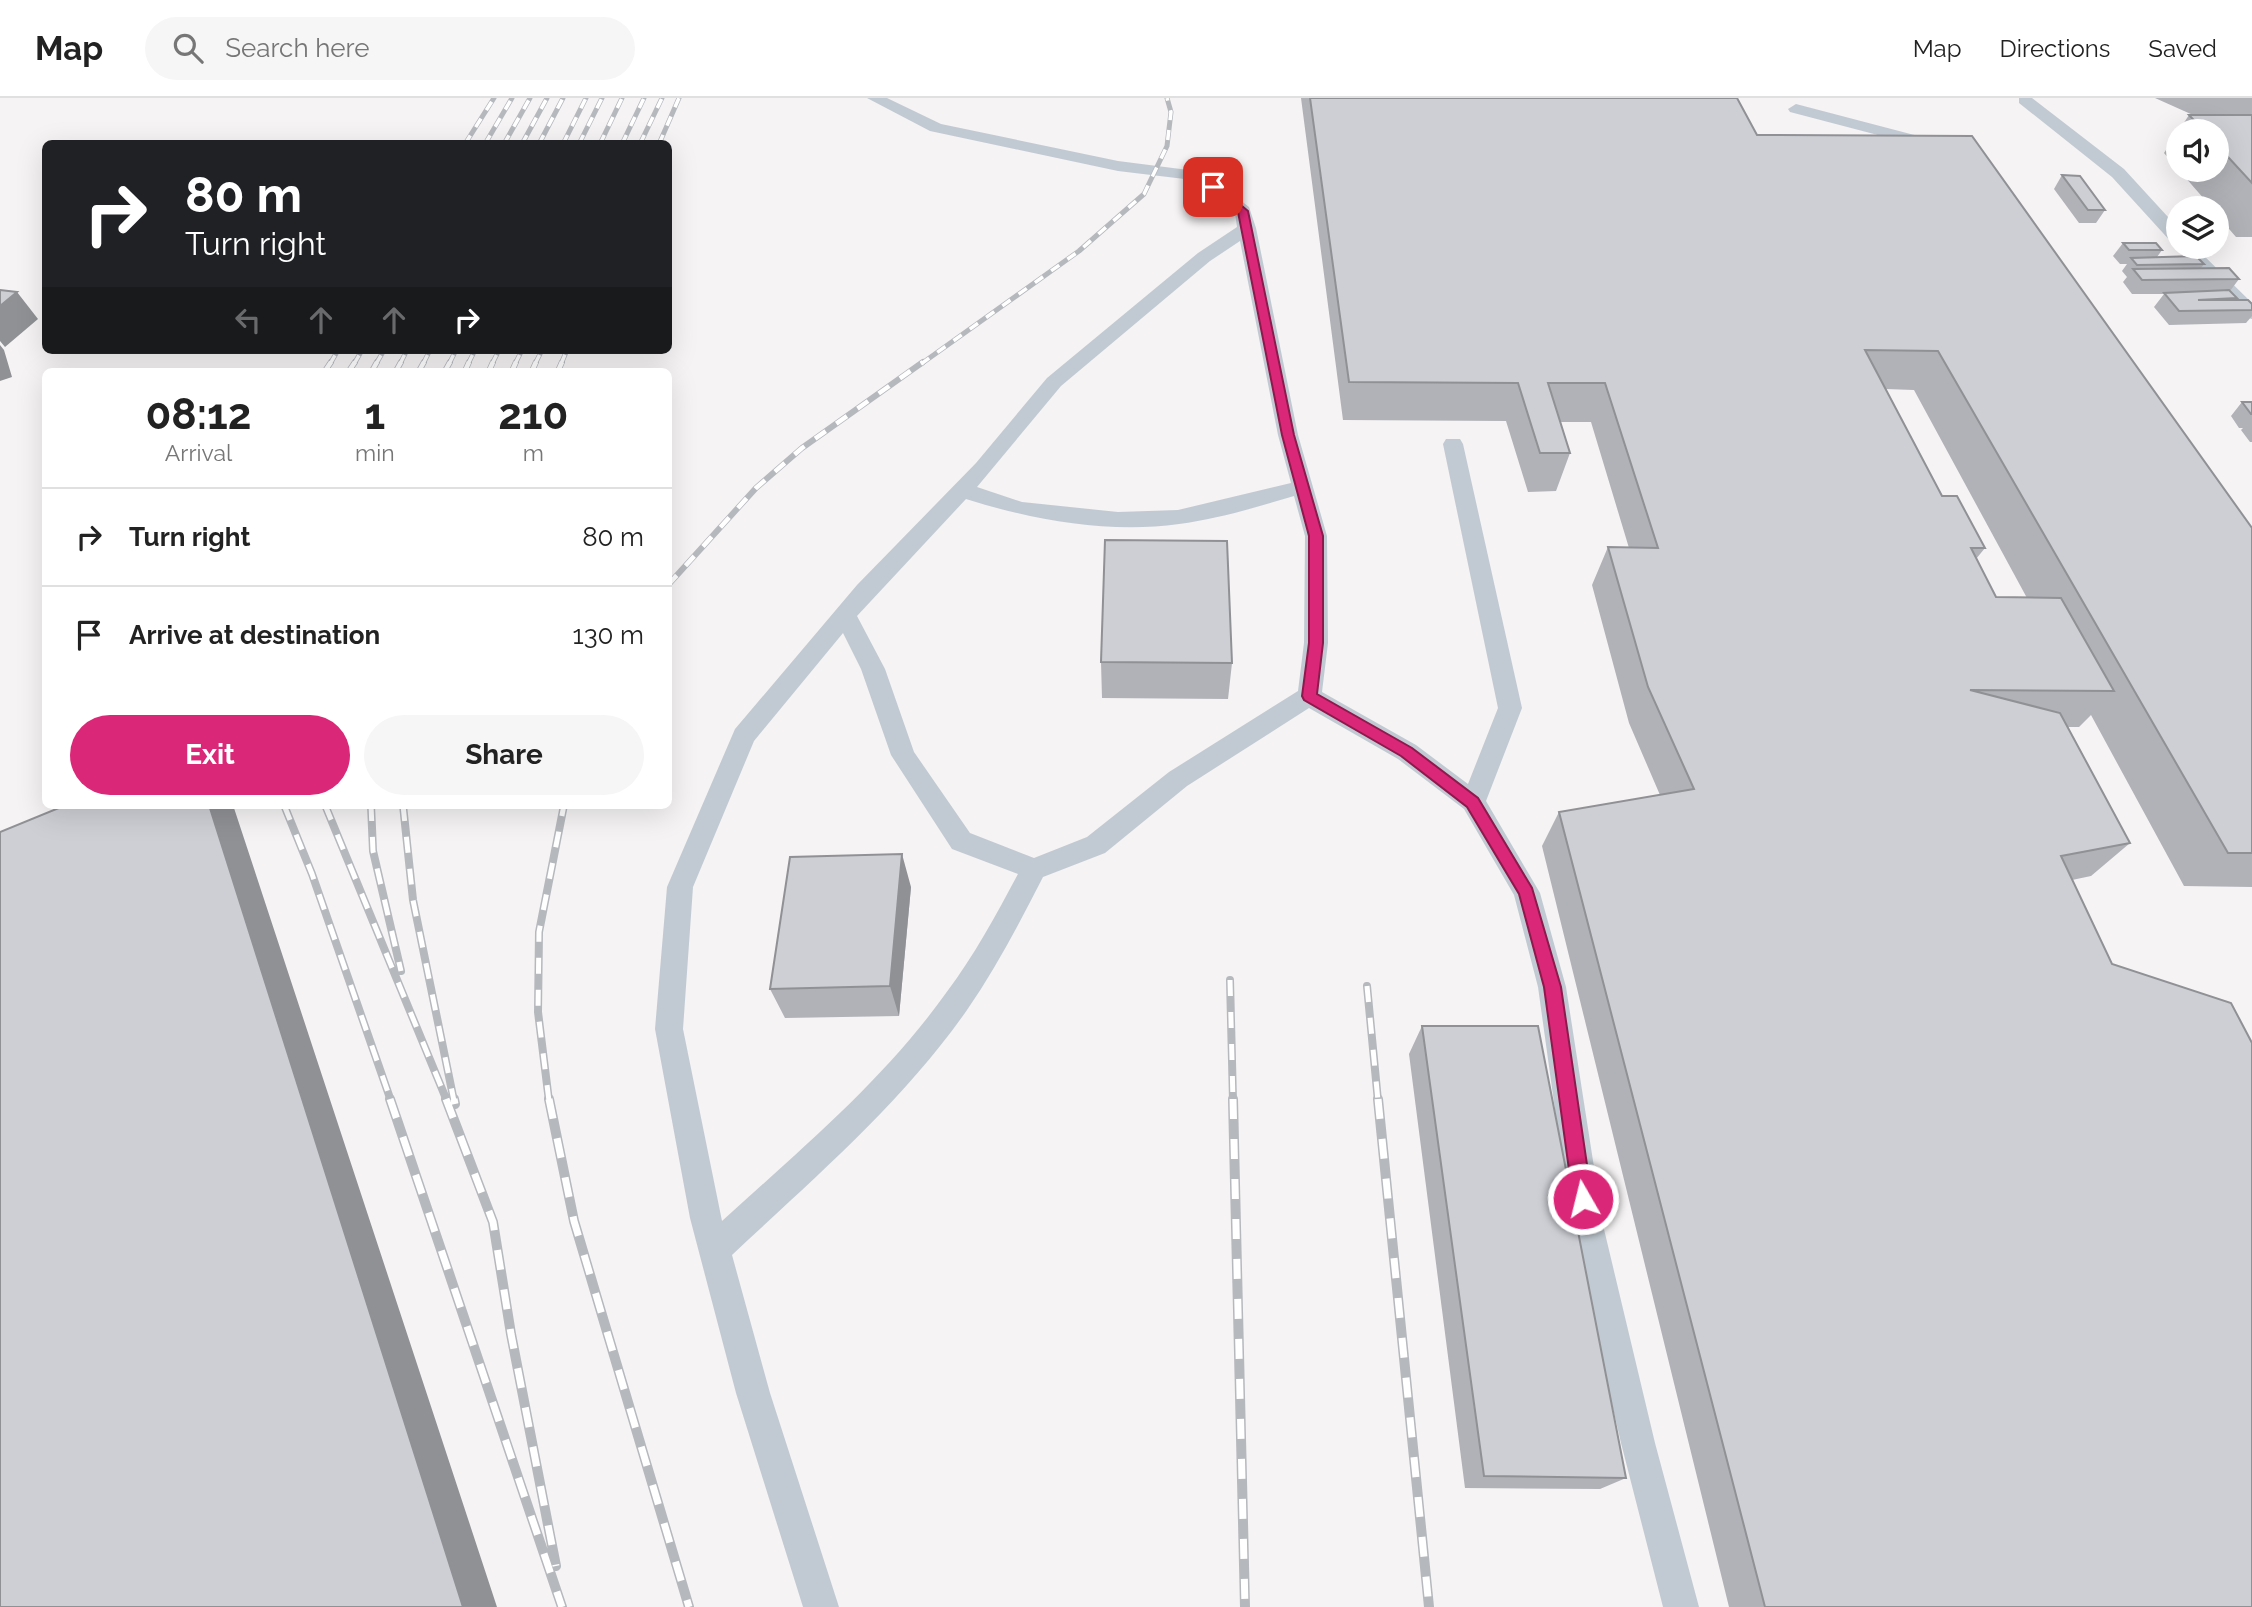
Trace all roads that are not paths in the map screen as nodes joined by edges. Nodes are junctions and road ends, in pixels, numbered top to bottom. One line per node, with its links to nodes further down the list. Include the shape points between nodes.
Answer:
1 (875, 98): 6 (lane, via 936,128 1118,166 1198,176 1243,211)
2 (2025, 100): 5 (lane, via 2118,173)
3 (1796, 108): 4 (lane)
4 (1950, 149)
5 (2166, 226)
6 (1247, 228): 10 (lane); 11 (lane, via 1204,257 1054,382)
7 (2197, 259): 8 (lane)
8 (2252, 313)
9 (1453, 444): 14 (lane, via 1510,708)
10 (1302, 487): 11 (lane, via 1178,517 1118,519 1021,509); 13 (lane, via 1316,536 1316,643)
11 (962, 490): 12 (lane)
12 (845, 616): 15 (lane, via 873,669 903,755 961,841); 16 (lane, via 744,736 680,887 669,1029)
13 (1309, 696): 14 (lane, via 1407,752); 15 (lane, via 1178,779 1096,845)
14 (1473, 802): 18 (lane, via 1527,892 1552,987 1587,1225)
15 (1034, 869): 16 (lane, via 1003,928 943,1020 859,1114)
16 (714, 1250): 17 (lane, via 753,1393)
17 (821, 1607)
18 (1681, 1607)

